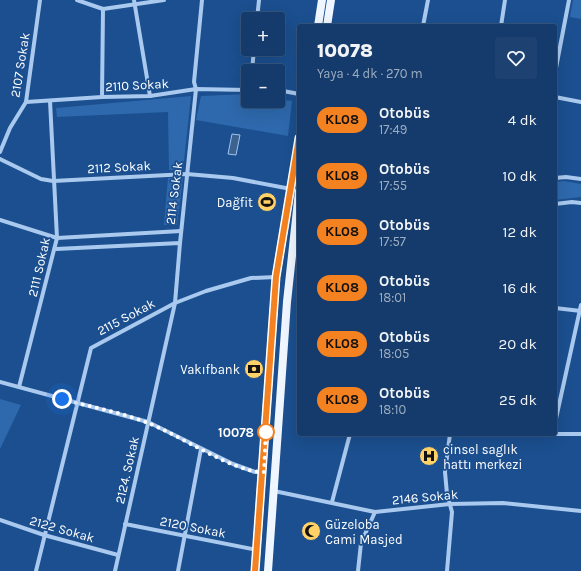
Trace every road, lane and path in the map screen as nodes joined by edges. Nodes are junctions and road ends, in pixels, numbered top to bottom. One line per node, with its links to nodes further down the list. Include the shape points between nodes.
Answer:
1 (40, 0): 27 (street, 2107 Sokak)
2 (77, 0): 12 (street)
3 (164, 0): 11 (street)
4 (202, 0): 19 (street, 2114 Sokak, via 194,82)
5 (259, 0): 13 (street)
6 (322, 0): 14 (main road)
7 (331, 0): 15 (main road)
8 (428, 0): 16 (street)
9 (506, 0): 17 (street)
10 (568, 0): 18 (street)
11 (135, 2): 12 (street); 23 (street)
12 (103, 9): 24 (street)
13 (258, 12)
14 (318, 24)
15 (327, 24)
16 (423, 24)
17 (501, 24)
18 (557, 62)
19 (196, 89): 20 (street, 2110 Sokak); 23 (street, 2110 Sokak); 32 (street, 2114 Sokak)
20 (241, 90)
21 (285, 91): 22 (street)
22 (297, 94)
23 (150, 96): 24 (street, 2110 Sokak)
24 (102, 97): 26 (street, 2110 Sokak)
25 (557, 97): 28 (street)
26 (50, 101): 27 (street, 2110 Sokak); 35 (street, 2111 Sokak)
27 (26, 102): 29 (street, 2107 Sokak, via 10,128)
28 (581, 102)
29 (0, 152)
30 (0, 159): 35 (street, 2112 Sokak, via 41,179)
31 (297, 164): 36 (main road)
32 (186, 174): 35 (street, 2112 Sokak); 36 (street, 2112 Sokak, via 233,178); 40 (street, 2114 Sokak)
33 (557, 178): 34 (street)
34 (581, 179)
35 (53, 181): 42 (street, 2111 Sokak)
36 (295, 190): 41 (main road); 45 (main road)
37 (581, 203): 38 (street)
38 (557, 204)
39 (0, 220): 42 (street, 2114 Sokak)
40 (181, 231): 42 (street, 2114 Sokak); 43 (street, 2124. Sokak)
41 (296, 236): 61 (main road)
42 (57, 238): 44 (street, 2111 Sokak)
43 (180, 243): 44 (street); 46 (street, 2124. Sokak)
44 (56, 249): 51 (street, 2111 Sokak)
45 (276, 277): 46 (street, 2115 Sokak, via 251,278 206,290); 60 (main road)
46 (175, 302): 52 (street, 2115 Sokak, via 90,348); 54 (street, 2124. Sokak)
47 (581, 305): 49 (street)
48 (557, 308): 49 (street)
49 (580, 311): 53 (street)
50 (0, 382): 51 (street)
51 (19, 387): 52 (street)
52 (77, 403): 54 (street); 68 (street, 2115 Sokak)
53 (557, 414)
54 (148, 422): 59 (street); 67 (street, 2124. Sokak)
55 (557, 434): 56 (street)
56 (581, 434)
57 (349, 436): 62 (street)
58 (450, 436): 63 (street, via 445,472)
59 (201, 449): 60 (street, via 233,464 255,472); 69 (street)
60 (264, 472): 70 (main road)
61 (273, 491): 62 (street, 2146 Sokak); 76 (main road)
62 (332, 502): 65 (street, 2146 Sokak)
63 (450, 504): 64 (street, 2146 Sokak, via 503,504); 65 (street, 2146 Sokak); 78 (street, via 452,512)
64 (581, 511)
65 (375, 512): 77 (street, via 361,543)
66 (0, 520): 68 (street, 2122 Sokak)
67 (125, 524): 69 (street, 2120 Sokak); 71 (street, 2124. Sokak)
68 (44, 535): 71 (street, 2122 Sokak); 72 (street, 2115 Sokak)
69 (185, 536): 70 (street, 2120 Sokak); 74 (street)
70 (257, 550): 75 (main road)
71 (118, 555): 73 (street, 2124. Sokak)
72 (36, 571)
73 (115, 571)
74 (178, 571)
75 (255, 571)
76 (268, 571)
77 (358, 571)
78 (447, 571)

